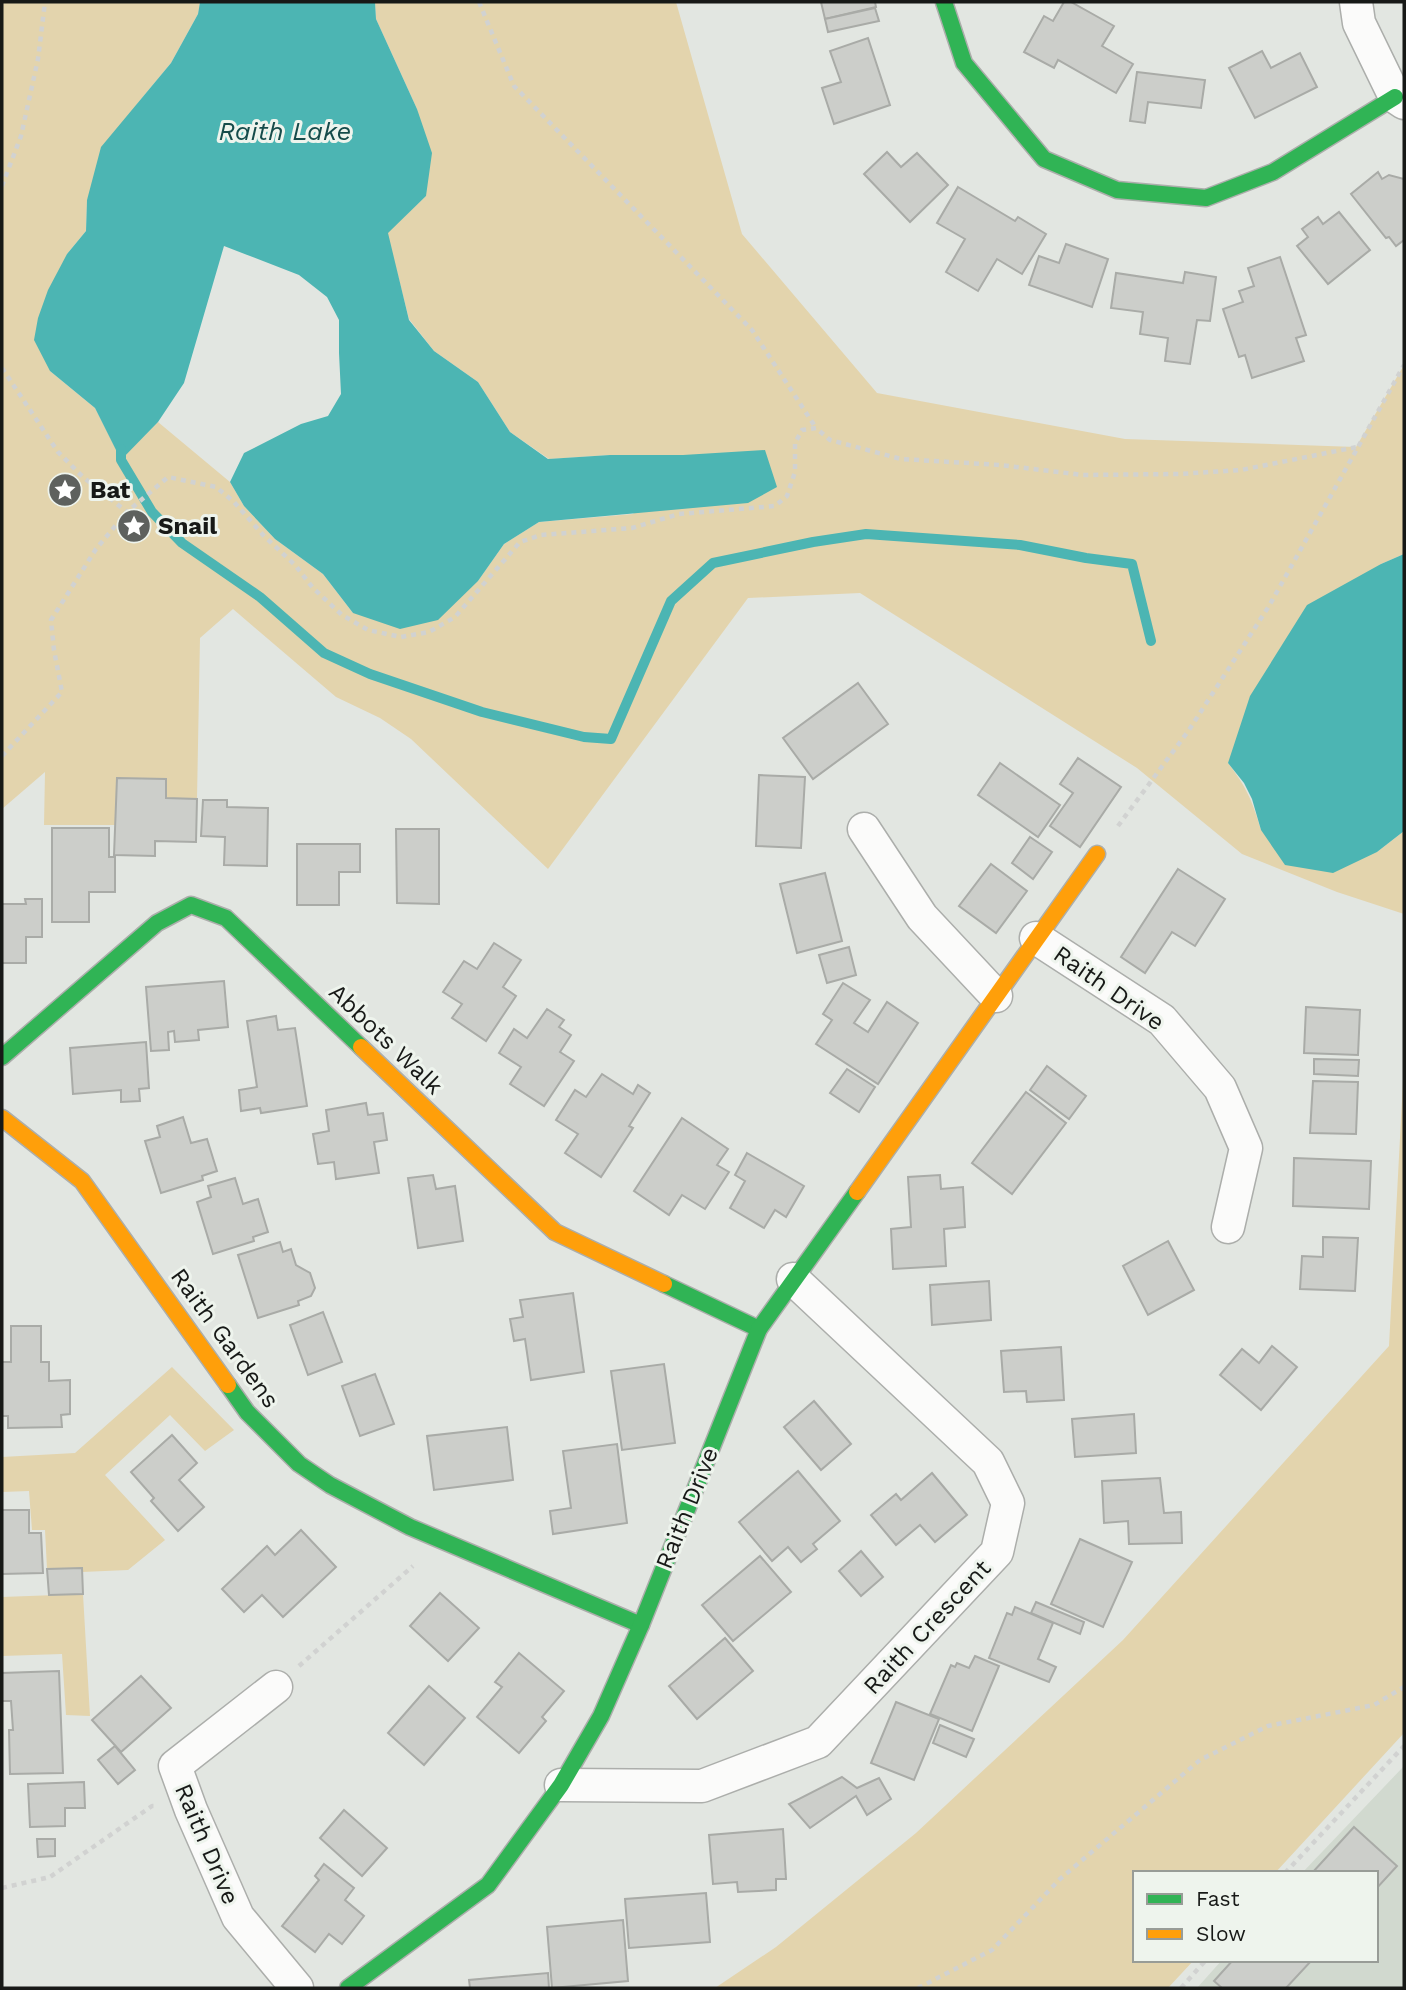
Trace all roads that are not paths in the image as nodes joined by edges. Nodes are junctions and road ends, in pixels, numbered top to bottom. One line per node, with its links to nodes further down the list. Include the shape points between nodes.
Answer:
1 (944, 2): 3 (street, via 964,63 1044,159 1117,190 1206,198 1273,172)
2 (1356, 2): 3 (street, via 1359,23)
3 (1400, 100)
4 (864, 829): 7 (street, via 922,917)
5 (1097, 854): 6 (street, Raith Drive)
6 (1036, 938): 7 (street, Raith Drive); 10 (street, Raith Drive, via 1162,1020 1220,1088 1246,1148)
7 (996, 996): 11 (street, Raith Drive)
8 (2, 1058): 12 (street, Abbots Walk, via 157,923 191,905 226,918 555,1232)
9 (2, 1118): 13 (street, Raith Gardens, via 82,1181 247,1412 299,1464 410,1527)
10 (1228, 1227)
11 (793, 1279): 12 (street, Raith Drive); 15 (street, Raith Crescent, via 988,1462 1008,1503 997,1552 818,1742 702,1786)
12 (759, 1329): 13 (street, Raith Drive)
13 (641, 1625): 15 (street, Raith Drive, via 601,1716)
14 (276, 1687): 16 (street, Raith Drive, via 175,1766 239,1917)
15 (561, 1785): 17 (street, Raith Drive, via 488,1885)
16 (297, 1988)
17 (348, 1988)

